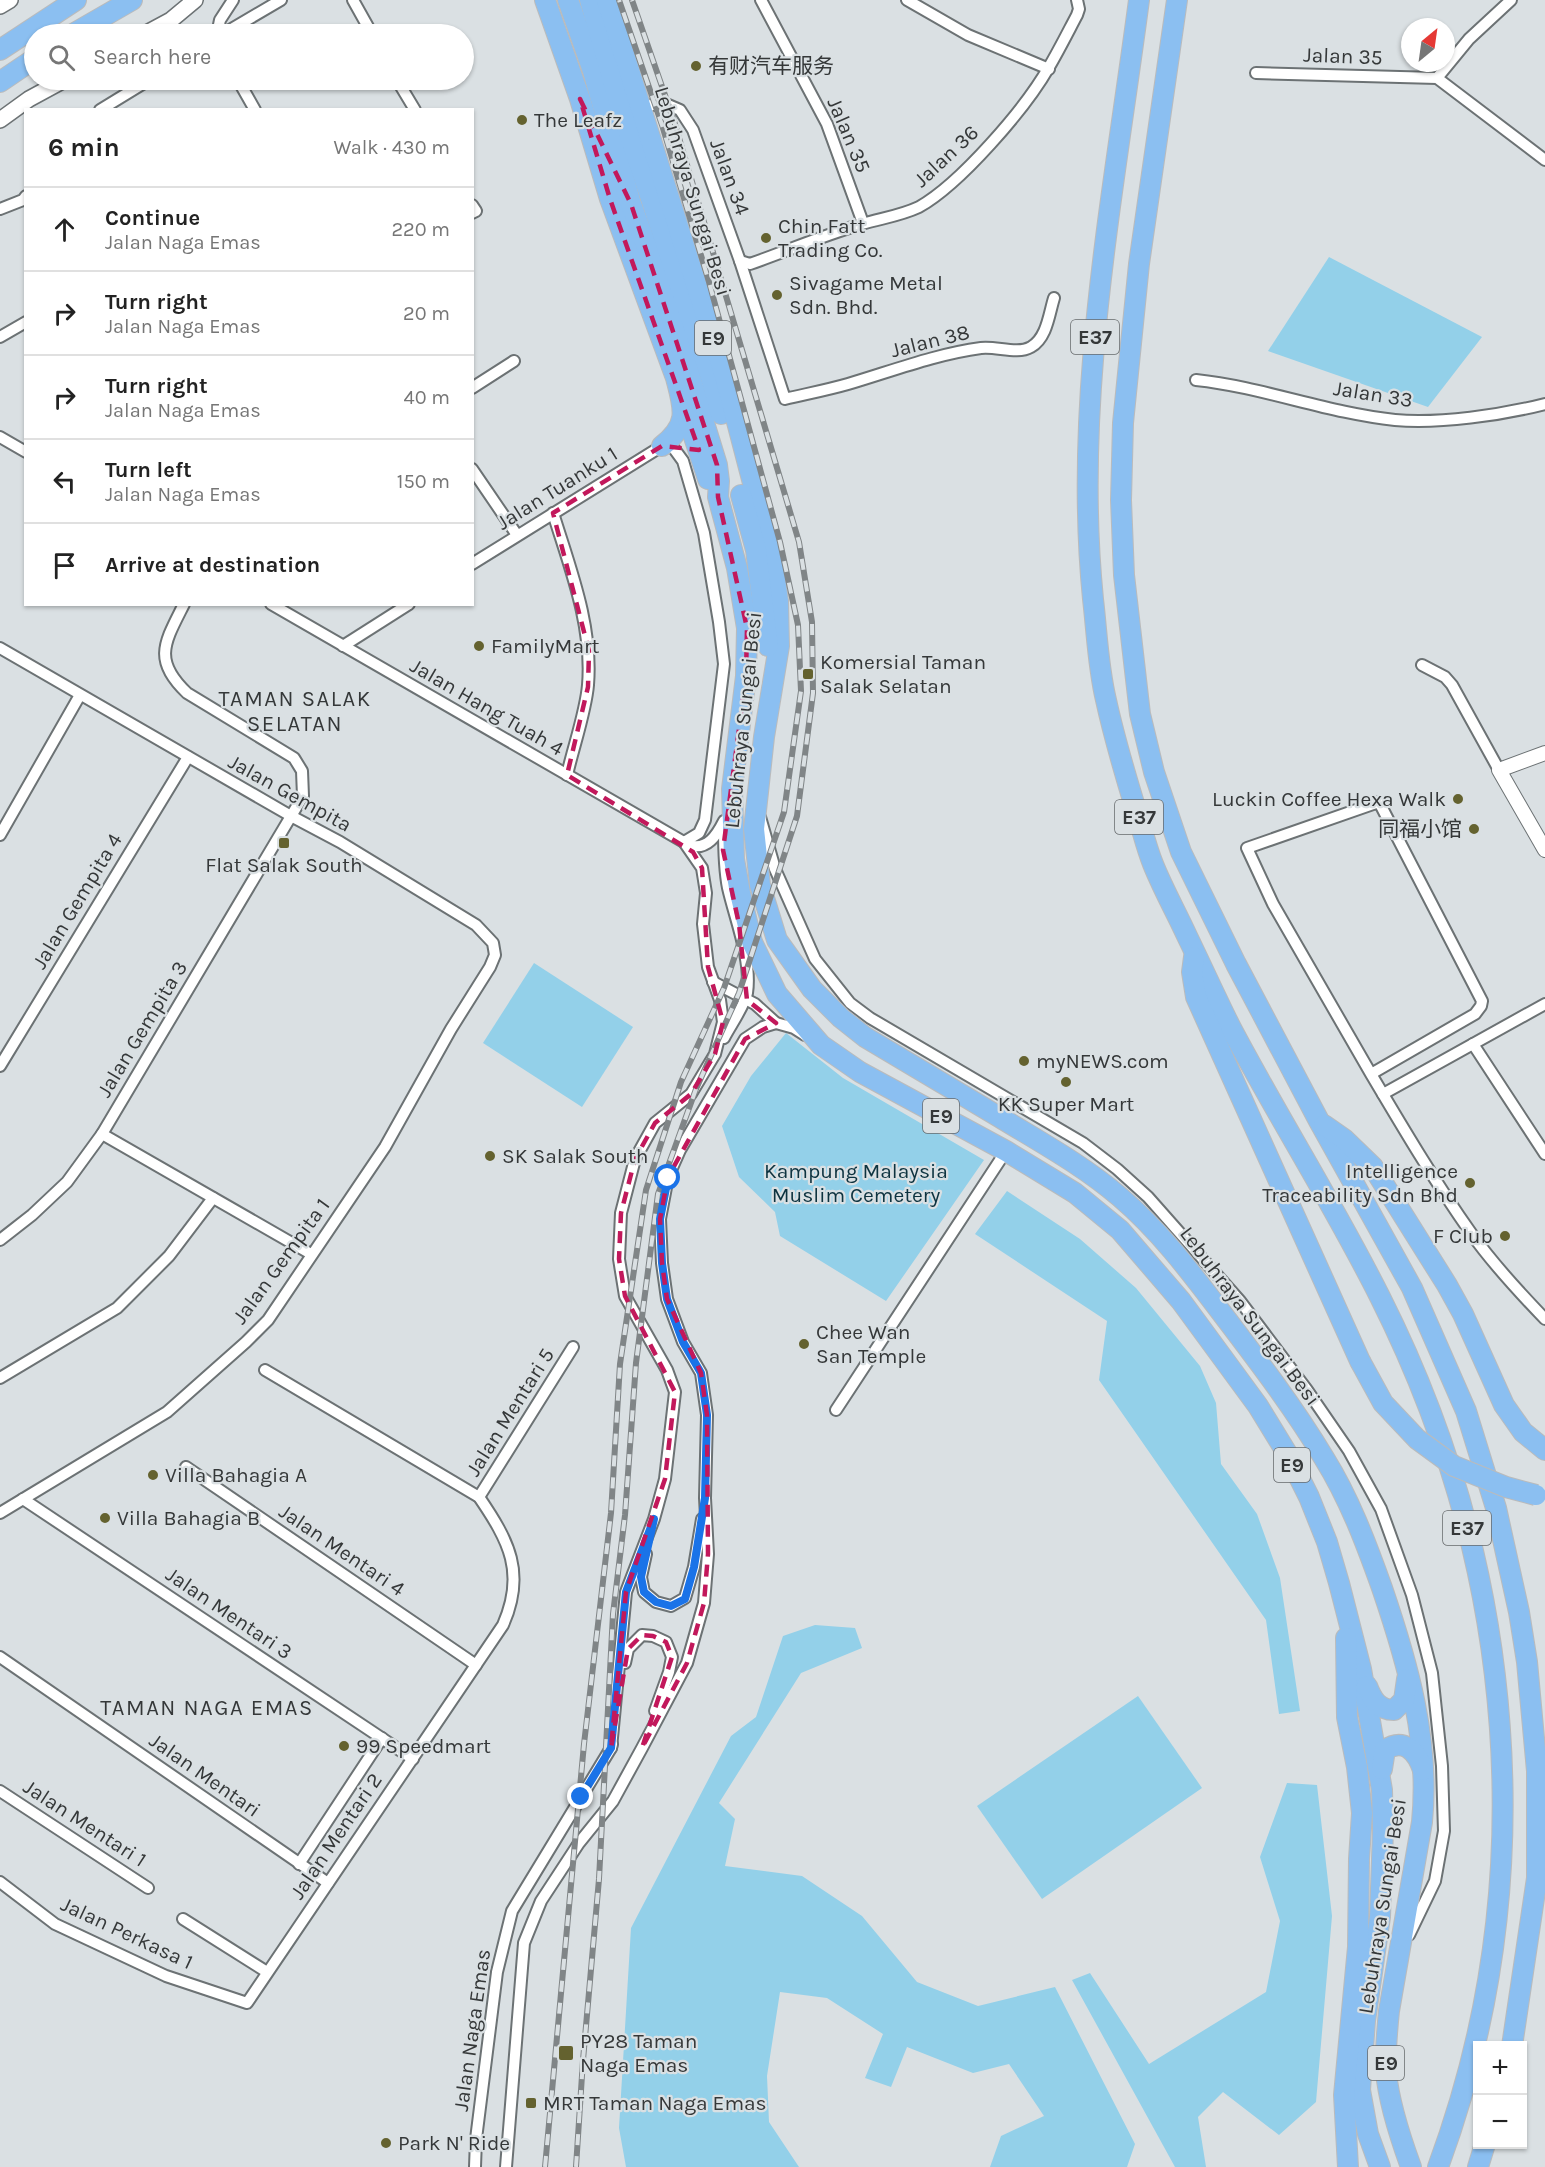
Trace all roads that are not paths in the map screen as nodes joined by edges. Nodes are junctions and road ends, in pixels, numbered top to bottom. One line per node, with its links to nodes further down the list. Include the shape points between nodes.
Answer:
1 (10, 0): 19 (main road)
2 (76, 0): 21 (highway)
3 (132, 0): 22 (highway)
4 (182, 0): 20 (main road)
5 (195, 0): 20 (main road)
6 (233, 0): 24 (street)
7 (281, 0): 25 (street)
8 (353, 0): 26 (street)
9 (545, 0): 38 (highway)
10 (568, 0): 46 (highway, Lebuhraya Sungai Besi / E9)
11 (590, 0): 74 (highway, via 623,115 711,378 756,550)
12 (607, 0): 39 (highway, Lebuhraya Sungai Besi / E9)
13 (761, 0): 48 (street, Jalan 35, via 827,124)
14 (907, 0): 30 (street, via 968,35)
15 (1077, 0): 30 (street, via 1079,9)
16 (1139, 0): 88 (highway, E37, via 1093,361 1089,407 1089,561 1101,676 1123,767 1153,864)
17 (1177, 0): 99 (highway, E37, via 1139,264 1123,423 1124,575 1140,714 1154,772 1181,852)
18 (1511, 0): 32 (street, via 1469,39)
19 (0, 6)
20 (171, 21): 23 (main road)
21 (40, 24)
22 (90, 24)
23 (165, 24)
24 (219, 24)
25 (240, 24)
26 (366, 24)
27 (24, 35): 28 (highway)
28 (0, 51)
29 (24, 66): 33 (highway)
30 (1048, 69): 48 (street, Jalan 36, via 1016,114 941,191 897,216)
31 (1256, 73): 32 (street, Jalan 35)
32 (1437, 78): 44 (street)
33 (0, 82)
34 (46, 90): 43 (main road)
35 (133, 90): 40 (street)
36 (244, 90): 41 (street)
37 (403, 90): 42 (street)
38 (580, 99): 46 (highway); 58 (highway, via 610,199)
39 (641, 106): 49 (street, Jalan 34, via 666,104 680,110 693,130); 74 (highway, Lebuhraya Sungai Besi / E9, via 725,376 772,556 779,646)
40 (103, 108)
41 (254, 108)
42 (413, 108)
43 (0, 120)
44 (1545, 160)
45 (24, 199): 47 (street)
46 (631, 204): 64 (highway, Lebuhraya Sungai Besi / E9, via 704,417 717,465)
47 (0, 208)
48 (863, 223): 49 (street, Jalan 36, via 750,264)
49 (740, 261): 56 (street, Jalan 34)
50 (1054, 298): 56 (street, Jalan 38, via 1045,329 1030,348 958,351)
51 (24, 323): 52 (street)
52 (0, 337)
53 (514, 361): 55 (street)
54 (1196, 380): 57 (street, Jalan 33, via 1394,420 1424,421)
55 (474, 387)
56 (785, 399)
57 (1545, 404)
58 (683, 405): 60 (highway, via 680,428); 62 (highway)
59 (0, 437): 61 (street)
60 (667, 446): 62 (highway, via 684,448); 65 (street, Jalan Tuanku 1); 85 (street, via 683,461 704,533 724,664 705,820 699,833)
61 (24, 451)
62 (703, 463): 64 (highway)
63 (474, 472): 66 (street)
64 (717, 497): 80 (highway, Lebuhraya Sungai Besi / E9, via 737,568 747,628 746,676)
65 (553, 513): 66 (street, Jalan Tuanku 1); 79 (street, via 579,599 589,651 588,687)
66 (517, 536): 67 (street, Jalan Tuanku 1)
67 (474, 563)
68 (183, 606): 82 (street, Jalan Gempita 3, via 166,639 165,663 175,682 187,693 294,758 302,771 303,796)
69 (274, 606): 71 (street, Jalan Hang Tuah 4)
70 (406, 606): 71 (street)
71 (343, 646): 79 (street, Jalan Hang Tuah 4)
72 (0, 648): 75 (street, Jalan Gempita)
73 (1422, 665): 78 (street, via 1452,685)
74 (773, 684): 81 (highway, Lebuhraya Sungai Besi / E9)
75 (80, 695): 77 (street, Jalan Gempita); 84 (street)
76 (1545, 753): 78 (street)
77 (188, 757): 82 (street, Jalan Gempita); 96 (street, Jalan Gempita 4)
78 (1499, 770): 86 (street)
79 (567, 775): 85 (street, Jalan Hang Tuah 4)
80 (732, 789): 83 (street); 94 (highway, Lebuhraya Sungai Besi / E9, via 734,859 752,942 777,994)
81 (756, 802): 123 (highway, Lebuhraya Sungai Besi / E9, via 754,829 760,885 777,940 812,989 866,1037 1065,1156 1121,1198 1175,1252 1259,1362 1325,1459 1365,1539); 137 (street, via 775,869 814,959 850,1003 1083,1143 1148,1197 1253,1319 1307,1390 1349,1451 1382,1509 1412,1596 1432,1673 1442,1766 1444,1831 1435,1881)
82 (291, 816): 87 (street, Jalan Gempita, via 476,925); 100 (street, Jalan Gempita 3)
83 (724, 821): 85 (street, via 717,835 707,843 694,847); 90 (street, via 728,888 739,924 747,977)
84 (0, 836)
85 (684, 842): 89 (street, Jalan Naga Emas, via 702,868 708,968)
86 (1545, 849)
87 (493, 943): 105 (street, Jalan Gempita 1, via 495,956 490,967 385,1147)
88 (1194, 952): 113 (highway, bridge, via 1196,997 1360,1361 1383,1403 1417,1439 1454,1466 1506,1487); 142 (highway, E37, via 1230,1026 1382,1300 1408,1357 1456,1484 1481,1589 1493,1653 1503,1756 1500,1897 1485,2006)
89 (713, 981): 90 (street); 95 (street, Jalan Naga Emas, via 723,1022)
90 (745, 998): 92 (street); 95 (street)
91 (1545, 1004): 93 (street)
92 (776, 1023): 94 (street, via 794,1028); 115 (street, Jalan Naga Emas, via 745,1040 680,1150 668,1178 660,1219 667,1299 683,1342 701,1373 707,1415)
93 (1473, 1044): 98 (street); 102 (street)
94 (821, 1045): 101 (highway, Lebuhraya Sungai Besi / E9, via 860,1072)
95 (715, 1054): 118 (street, Jalan Naga Emas, via 691,1094 656,1123 635,1159 621,1213 618,1259 625,1296 667,1370 675,1392 665,1479)
96 (0, 1066)
97 (1371, 1074): 97 (street, via 1274,904 1247,848 1379,802 1482,1001 1475,1014); 98 (street)
98 (1383, 1094): 106 (street, via 1472,1234)
99 (1319, 1122): 111 (highway, via 1373,1167 1463,1314 1504,1405 1523,1432); 131 (highway, E37, via 1412,1288 1450,1371 1481,1456 1508,1561 1527,1662)
100 (102, 1134): 103 (street); 104 (street, Jalan Gempita 3, via 67,1182)
101 (1006, 1151): 110 (street); 119 (highway, Lebuhraya Sungai Besi / E9, via 1075,1193 1120,1230 1181,1301 1235,1374 1288,1455 1309,1497 1327,1542)
102 (1545, 1154)
103 (213, 1198): 105 (street); 109 (street, via 169,1256 117,1308)
104 (0, 1240)
105 (311, 1254): 116 (street, Jalan Gempita 1, via 268,1320 167,1412)
106 (1545, 1319)
107 (573, 1347): 114 (street, Jalan Mentari 5)
108 (265, 1370): 114 (street, Jalan Mentari 2)
109 (0, 1378)
110 (836, 1410)
111 (1545, 1450)
112 (186, 1467): 121 (street, Jalan Mentari 4)
113 (1540, 1495)
114 (479, 1497): 121 (street, Jalan Mentari 2, via 500,1527 514,1574 512,1604)
115 (705, 1498): 118 (street, Jalan Naga Emas, via 685,1599 671,1606 656,1602 644,1592 641,1577); 126 (street, Jalan Naga Emas, via 708,1554 704,1603 687,1663)
116 (23, 1499): 117 (street, Jalan Gempita 1); 124 (street, Jalan Mentari 3)
117 (0, 1513)
118 (654, 1519): 125 (street, Jalan Naga Emas, via 626,1592)
119 (1346, 1613): 122 (highway, Lebuhraya Sungai Besi / E9); 145 (highway, via 1347,1717 1362,1813 1358,1947 1344,2095)
120 (0, 1658): 132 (street, Jalan Mentari)
121 (476, 1665): 127 (street, Jalan Mentari 2)
122 (1361, 1669): 123 (highway, via 1375,1702 1388,1710 1398,1708 1404,1700); 129 (highway, Lebuhraya Sungai Besi / E9)
123 (1407, 1672): 128 (highway, Lebuhraya Sungai Besi / E9, via 1419,1719)
124 (382, 1738): 127 (street, Jalan Mentari 3); 132 (street)
125 (611, 1748): 126 (street, Jalan Naga Emas, via 628,1649 642,1635 666,1642 672,1657); 143 (street, Jalan Naga Emas, via 512,1911 496,1972)
126 (642, 1748): 144 (street, Jalan Naga Emas, via 613,1802 579,1844 542,1901 524,1943)
127 (412, 1759): 134 (street, Jalan Mentari 2)
128 (1424, 1774): 129 (highway, via 1414,1753 1394,1744 1385,1750 1382,1761); 137 (highway, Lebuhraya Sungai Besi / E9, via 1417,1857)
129 (1382, 1790): 146 (highway, Lebuhraya Sungai Besi / E9, via 1380,1917 1360,2090 1368,2134)
130 (0, 1791): 135 (street, Jalan Mentari 1)
131 (1541, 1813): 140 (highway, E37, via 1537,1878)
132 (299, 1864): 134 (street, Jalan Mentari)
133 (0, 1882): 139 (street, Jalan Perkasa 1, via 55,1924 166,1977)
134 (328, 1883): 138 (street, Jalan Mentari 2)
135 (148, 1888)
136 (183, 1919): 138 (street)
137 (1399, 1956): 147 (highway, Lebuhraya Sungai Besi / E9, via 1389,2011 1386,2072)
138 (267, 1972): 139 (street, Jalan Mentari 2)
139 (247, 2003)
140 (1513, 2041)
141 (1484, 2149): 148 (highway)
142 (1440, 2162)
143 (475, 2167)
144 (506, 2167)
145 (1348, 2167)
146 (1380, 2167)
147 (1411, 2167)
148 (1478, 2167)

